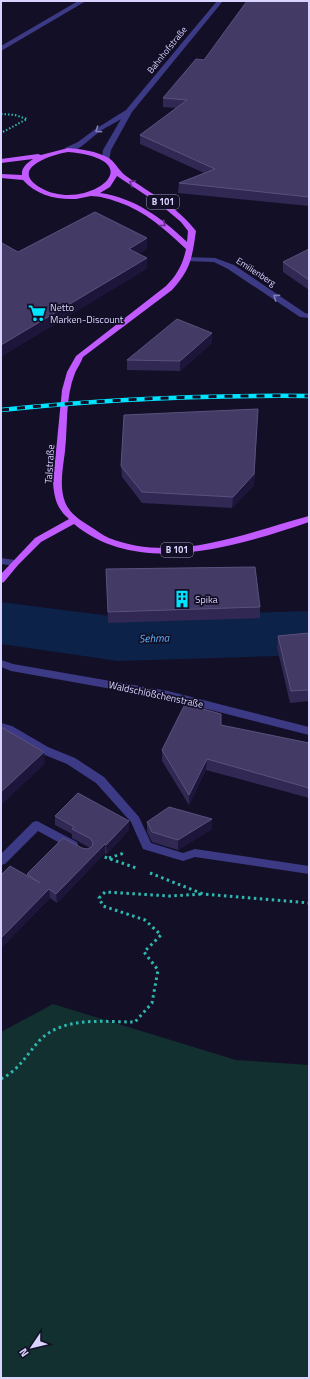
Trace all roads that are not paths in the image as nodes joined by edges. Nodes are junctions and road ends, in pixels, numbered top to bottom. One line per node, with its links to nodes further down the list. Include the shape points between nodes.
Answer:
1 (83, 1): 3 (street)
2 (220, 1): 4 (street, Bahnhofstraße)
3 (1, 50)
4 (129, 111): 5 (street, Bahnhofstraße, one-way to 5); 7 (street, Bahnhofstraße, via 107,150)
5 (68, 150): 6 (main road); 7 (main road, via 95,154)
6 (40, 156): 8 (main road); 11 (main road, via 28,166)
7 (106, 159): 9 (main road)
8 (1, 161)
9 (114, 170): 12 (main road, via 112,181); 13 (main road, B 101, one-way to 9, via 192,231 184,218)
10 (1, 176): 11 (main road)
11 (26, 178): 12 (main road, via 32,186 48,194)
12 (90, 194): 13 (main road, B 101, one-way to 13, via 108,195 145,211 166,225)
13 (188, 248): 14 (main road, B 101)
14 (188, 259): 15 (street, Emilienberg, one-way to 14, via 303,315 231,267 215,260); 17 (main road, Talstraße / B 101, via 180,276 169,288 80,356 71,373 67,390 58,493 60,503)
15 (309, 316)
16 (309, 519): 17 (main road, Talstraße / B 101, via 236,542 184,550 124,546 101,538)
17 (76, 520): 19 (main road, via 38,540)
18 (1, 560): 19 (street)
19 (15, 563): 20 (main road)
20 (1, 580)
21 (1, 663): 23 (street, Waldschlößchenstraße, via 11,667 168,695)
22 (1, 727): 26 (street, via 71,762 100,780 135,820 147,846 183,857 195,853)
23 (309, 731)
24 (87, 853): 25 (street, via 37,825)
25 (1, 860)
26 (309, 870)

